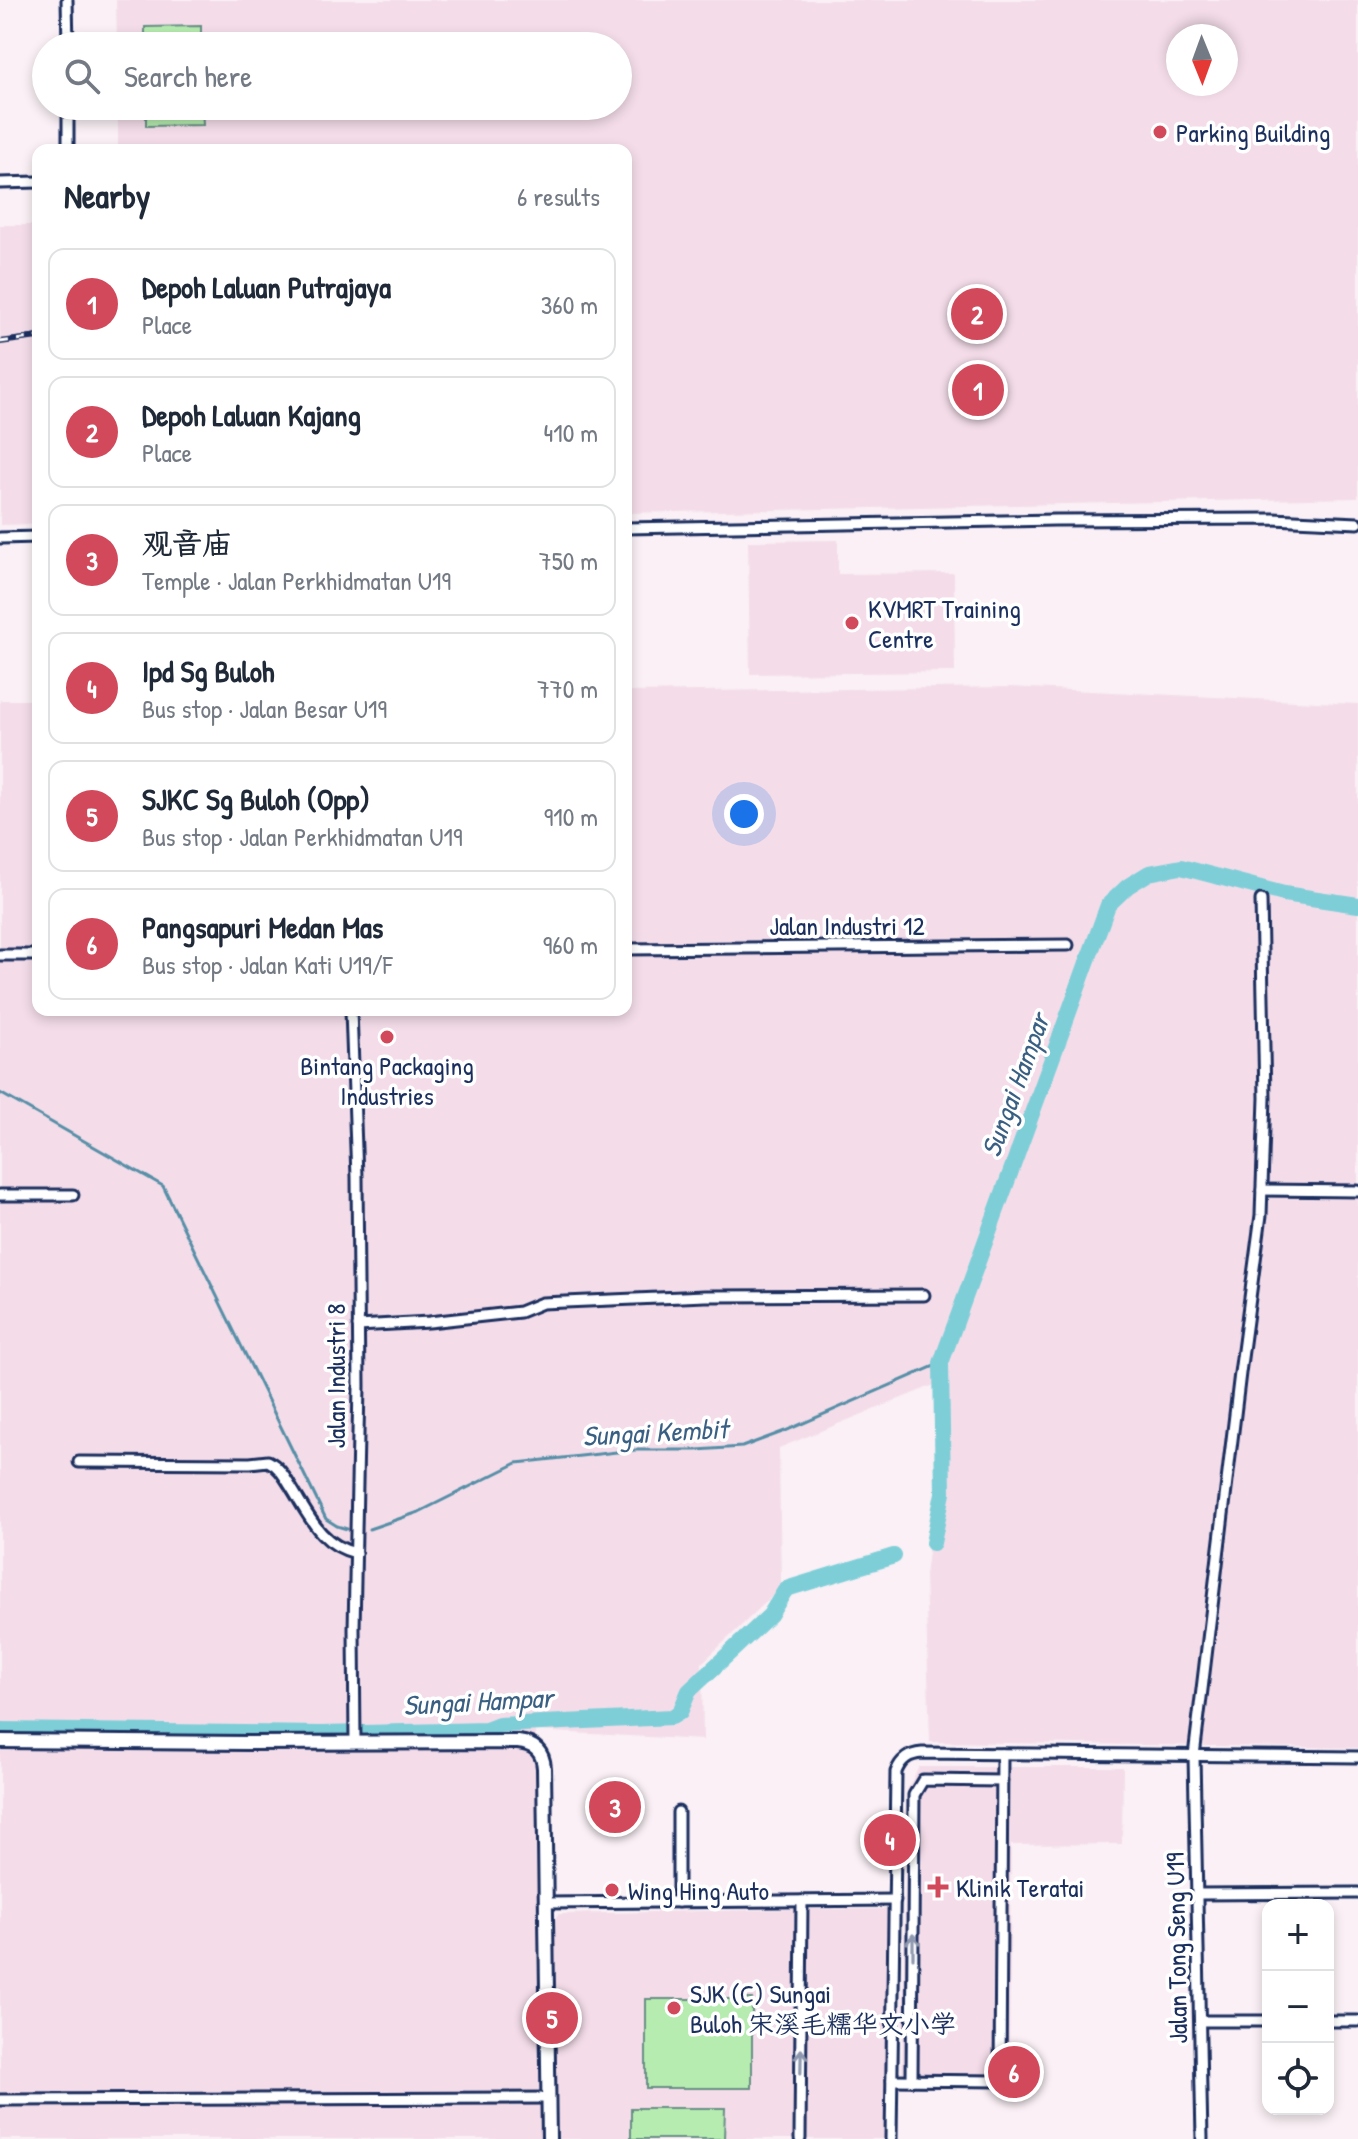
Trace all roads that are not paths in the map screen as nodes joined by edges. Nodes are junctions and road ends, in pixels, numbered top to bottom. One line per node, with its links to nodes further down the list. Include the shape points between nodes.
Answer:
1 (67, 0): 2 (street)
2 (68, 32)
3 (68, 120): 4 (street)
4 (68, 144)
5 (32, 182): 6 (street)
6 (0, 183)
7 (1358, 523): 8 (street, via 1055,520)
8 (632, 528)
9 (32, 537): 10 (street)
10 (0, 538)
11 (1261, 900): 17 (street, Jalan Tong Seng U19)
12 (1068, 945): 13 (street, Jalan Industri 12)
13 (632, 949)
14 (0, 955): 15 (street)
15 (32, 955)
16 (351, 1016): 22 (street, Jalan Industri 8)
17 (1262, 1190): 18 (street); 28 (street, Jalan Tong Seng U19)
18 (1358, 1191)
19 (0, 1195): 20 (street)
20 (73, 1195)
21 (924, 1295): 22 (street, via 542,1303 490,1316)
22 (358, 1326): 24 (street, Jalan Industri 8)
23 (79, 1462): 24 (street, via 268,1461 280,1470 323,1537)
24 (356, 1553): 26 (street, Jalan Industri 8)
25 (0, 1741): 26 (street)
26 (355, 1741): 37 (street, via 518,1742 537,1749 544,1768)
27 (1002, 1754): 28 (street); 30 (street); 34 (street, via 922,1753 899,1764)
28 (1194, 1756): 29 (street); 33 (street, Jalan Tong Seng U19)
29 (1358, 1757)
30 (1002, 1781): 43 (street, one-way to 30, via 914,1795 923,1780); 43 (street, via 1000,2081)
31 (678, 1812): 36 (street)
32 (1358, 1893): 33 (street)
33 (1197, 1894): 38 (street, Jalan Tong Seng U19)
34 (895, 1900): 35 (street); 42 (street)
35 (802, 1901): 36 (street); 47 (street, one-way to 35)
36 (678, 1902): 37 (street)
37 (545, 1903): 44 (street)
38 (1200, 2021): 39 (street); 49 (street, Jalan Tong Seng U19)
39 (1262, 2021)
40 (1334, 2021): 41 (street)
41 (1358, 2021)
42 (892, 2080): 43 (street); 48 (street)
43 (912, 2080)
44 (549, 2098): 45 (street); 46 (street)
45 (0, 2100)
46 (549, 2139)
47 (800, 2139)
48 (891, 2139)
49 (1202, 2139)

